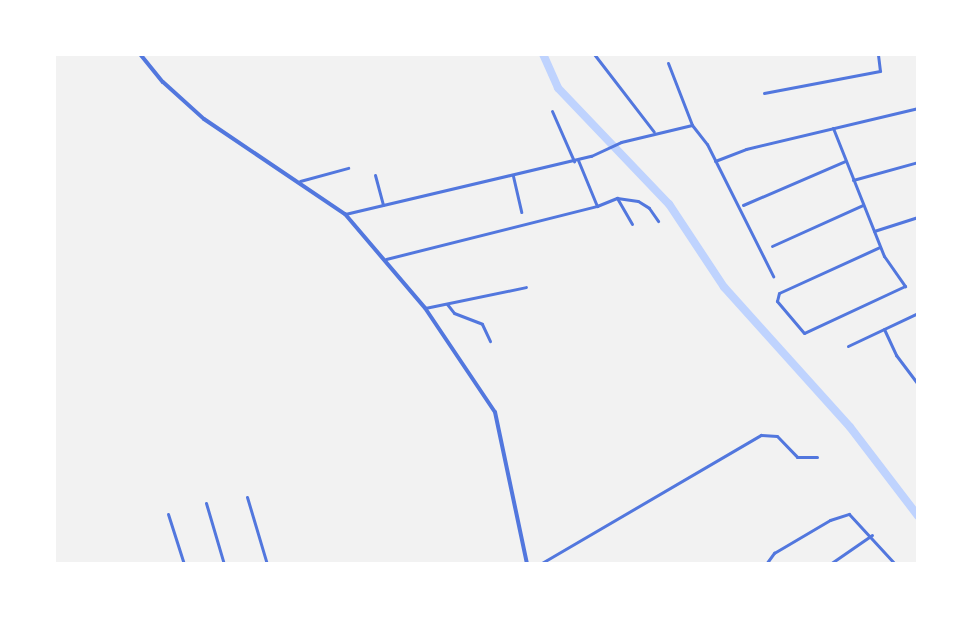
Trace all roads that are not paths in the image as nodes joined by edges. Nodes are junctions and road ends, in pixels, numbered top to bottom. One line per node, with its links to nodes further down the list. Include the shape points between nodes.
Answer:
1 (140, 54): 19 (street, via 163,82 204,119)
2 (594, 54): 10 (street)
3 (878, 54): 5 (street, via 880,71)
4 (668, 63): 8 (street)
5 (764, 93)
6 (918, 108): 9 (street)
7 (552, 111): 11 (street)
8 (692, 125): 10 (street); 12 (street)
9 (833, 128): 12 (street); 13 (street)
10 (654, 132): 11 (street)
11 (576, 160): 17 (street); 24 (street)
12 (715, 161): 34 (street)
13 (845, 161): 18 (street); 22 (street)
14 (918, 162): 18 (street)
15 (348, 168): 19 (street)
16 (375, 175): 21 (street)
17 (513, 175): 21 (street); 25 (street)
18 (853, 180): 23 (street)
19 (300, 181): 26 (street)
20 (617, 198): 24 (street); 28 (street, via 644,203); 29 (street)
21 (383, 205): 26 (street)
22 (743, 205)
23 (863, 205): 30 (street); 31 (street)
24 (597, 206): 33 (street)
25 (521, 212)
26 (345, 214): 33 (street)
27 (918, 217): 30 (street)
28 (658, 221)
29 (632, 224)
30 (874, 231): 32 (street)
31 (772, 246)
32 (880, 247): 32 (street, via 779,293 777,301 804,333 897,292 904,282)
33 (386, 259): 37 (street)
34 (773, 276)
35 (526, 287): 36 (street)
36 (447, 303): 37 (street); 40 (street, via 454,313 482,324)
37 (425, 308): 51 (street, via 495,412)
38 (918, 313): 39 (street)
39 (884, 329): 41 (street); 42 (street, via 896,355)
40 (490, 341)
41 (848, 346)
42 (918, 384)
43 (817, 457): 52 (street, via 796,457 777,436 761,435)
44 (247, 497): 50 (street)
45 (206, 503): 49 (street)
46 (168, 514): 48 (street)
47 (872, 535): 53 (street, via 856,518 841,515 774,553); 54 (street); 55 (street)
48 (184, 564)
49 (224, 564)
50 (267, 564)
51 (527, 564)
52 (540, 564)
53 (766, 564)
54 (830, 564)
55 (895, 564)

